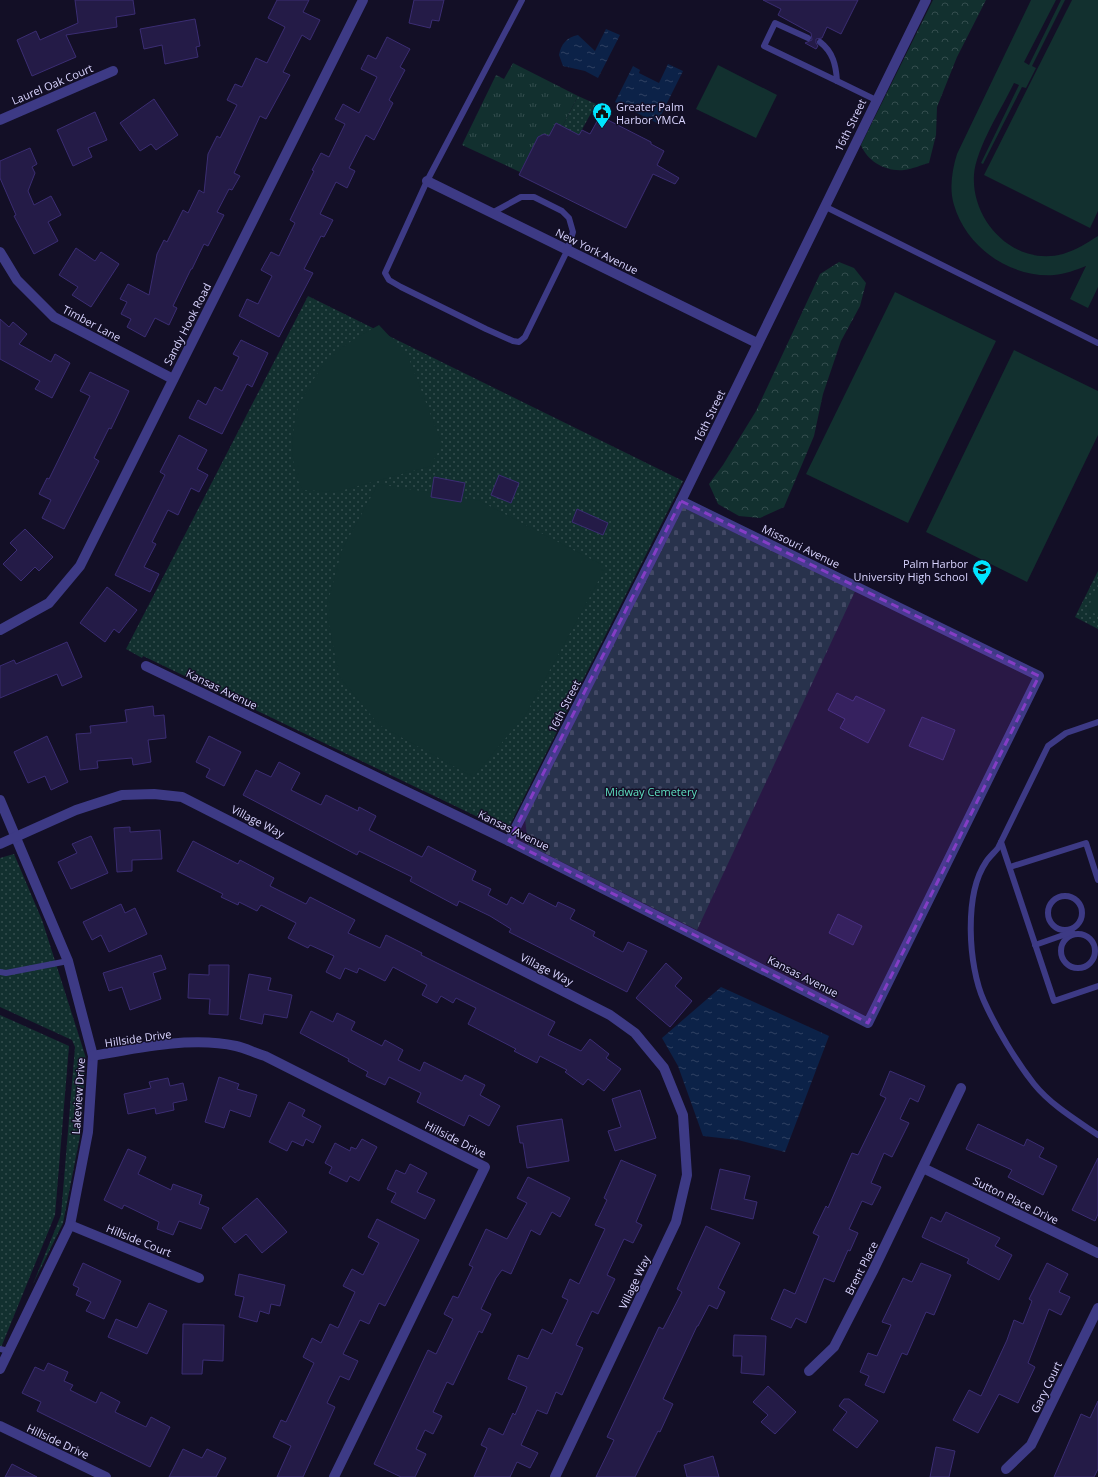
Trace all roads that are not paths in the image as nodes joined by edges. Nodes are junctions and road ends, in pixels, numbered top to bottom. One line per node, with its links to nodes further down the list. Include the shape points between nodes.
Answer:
1 (363, 0): 17 (street, Sandy Hook Road)
2 (522, 0): 10 (lane)
3 (926, 0): 8 (street, 16th Street)
4 (808, 38): 7 (lane, via 775,23 764,46)
5 (820, 42): 7 (lane, via 828,47 834,60)
6 (113, 71): 9 (street, Laurel Oak Court)
7 (837, 81): 8 (lane)
8 (876, 100): 11 (street, 16th Street)
9 (0, 120)
10 (427, 181): 12 (street, New York Avenue); 13 (lane, via 385,273 389,280 486,329 513,341 519,342 525,337)
11 (824, 206): 15 (street, 16th Street); 16 (lane)
12 (492, 213): 13 (street, New York Avenue); 13 (lane, via 521,197 534,197 562,211 569,218 573,232)
13 (567, 251): 15 (street, New York Avenue)
14 (0, 252): 17 (street, Timber Lane, via 17,280 54,317)
15 (757, 343): 18 (street, 16th Street)
16 (1098, 343)
17 (173, 379): 19 (street, Sandy Hook Road, via 80,566 49,603)
18 (681, 501): 24 (street, 16th Street); 34 (street, Missouri Avenue, via 1039,676)
19 (0, 630)
20 (146, 666): 24 (street, Kansas Avenue)
21 (1098, 722): 25 (lane, via 1066,733 1048,746)
22 (0, 800): 23 (street, Lakeview Drive)
23 (16, 838): 26 (street, Village Way); 31 (street, Lakeview Drive); 50 (street, Village Way, via 76,810 122,795 154,794 182,797 610,1014 635,1033 664,1068 682,1115 687,1175 676,1222)
24 (509, 841): 34 (street, Kansas Avenue)
25 (1001, 842): 27 (lane); 37 (lane, via 985,862 974,892 970,922 972,962 984,1000 1008,1045 1034,1085 1066,1114)
26 (0, 844)
27 (1010, 867): 28 (lane, via 1086,843); 30 (lane)
28 (1098, 880)
29 (1072, 932): 29 (lane, via 1080,920 1081,909 1070,897 1059,898 1051,904 1050,920 1057,928); 29 (lane, via 1064,942 1061,953 1066,963 1081,968 1093,958 1094,947 1088,938); 30 (lane)
30 (1035, 945): 33 (lane, via 1054,1001)
31 (68, 961): 32 (lane); 35 (street, Lakeview Drive)
32 (0, 972)
33 (1098, 986)
34 (868, 1023)
35 (93, 1056): 39 (street, Lakeview Drive, via 88,1132); 49 (street, Hillside Drive, via 201,1042 235,1046 264,1056 485,1167)
36 (961, 1088): 38 (street, Brent Place)
37 (1098, 1135)
38 (923, 1168): 40 (street, Sutton Place Drive); 45 (street, Brent Place, via 834,1346)
39 (70, 1225): 41 (street, Hillside Court); 43 (street, Lakeview Drive)
40 (1098, 1253)
41 (199, 1278)
42 (1098, 1308): 47 (street, Gary Court, via 1031,1445)
43 (4, 1350): 44 (street, Lakeview Drive)
44 (0, 1369)
45 (809, 1371)
46 (0, 1426): 48 (street, Hillside Drive)
47 (1006, 1469)
48 (106, 1477)
49 (334, 1477)
50 (555, 1477)

